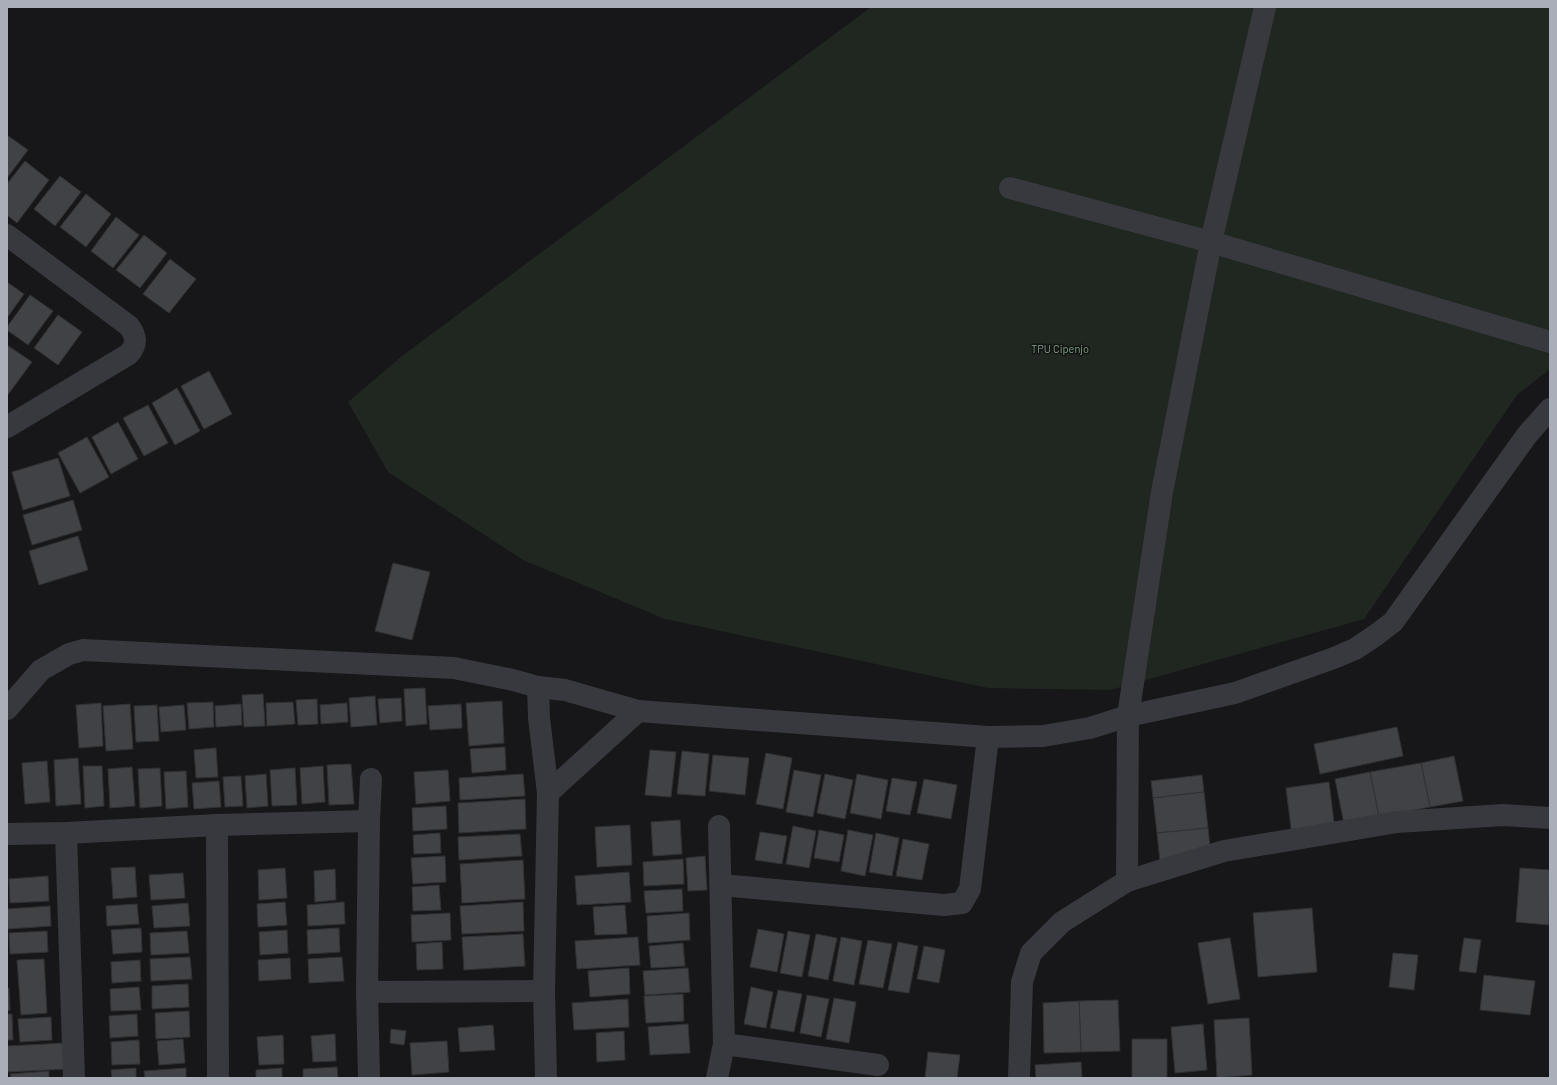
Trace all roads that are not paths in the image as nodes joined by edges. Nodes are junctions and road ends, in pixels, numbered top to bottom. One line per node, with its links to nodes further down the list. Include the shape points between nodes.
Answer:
1 (1265, 7): 4 (street)
2 (1010, 188): 4 (street)
3 (7, 235): 7 (street, via 129,326 136,341 129,354)
4 (1211, 242): 5 (street); 11 (street, via 1162,492)
5 (1550, 342)
6 (1550, 409): 11 (street, via 1527,435 1393,622 1376,635 1334,658 1235,693)
7 (7, 426)
8 (538, 687): 9 (street, via 454,668 83,650 69,654 41,670); 10 (street, via 564,690); 14 (street)
9 (7, 709)
10 (638, 711): 12 (street); 14 (street)
11 (1128, 716): 12 (street, via 1090,728 1043,736); 21 (street)
12 (988, 737): 22 (street, via 970,889 962,903 944,905)
13 (371, 779): 16 (street)
14 (548, 793): 23 (street)
15 (1550, 818): 21 (street, via 1503,815 1397,822 1224,851)
16 (369, 821): 17 (street); 24 (street)
17 (217, 825): 19 (street); 28 (street)
18 (719, 826): 22 (street)
19 (66, 833): 20 (street); 27 (street)
20 (7, 834)
21 (1127, 881): 32 (street, via 1062,922 1032,953 1022,982)
22 (721, 885): 25 (street)
23 (544, 991): 24 (street); 30 (street)
24 (367, 992): 29 (street)
25 (724, 1044): 26 (street); 31 (street)
26 (878, 1065)
27 (74, 1078)
28 (218, 1078)
29 (369, 1078)
30 (546, 1078)
31 (717, 1078)
32 (1019, 1078)

